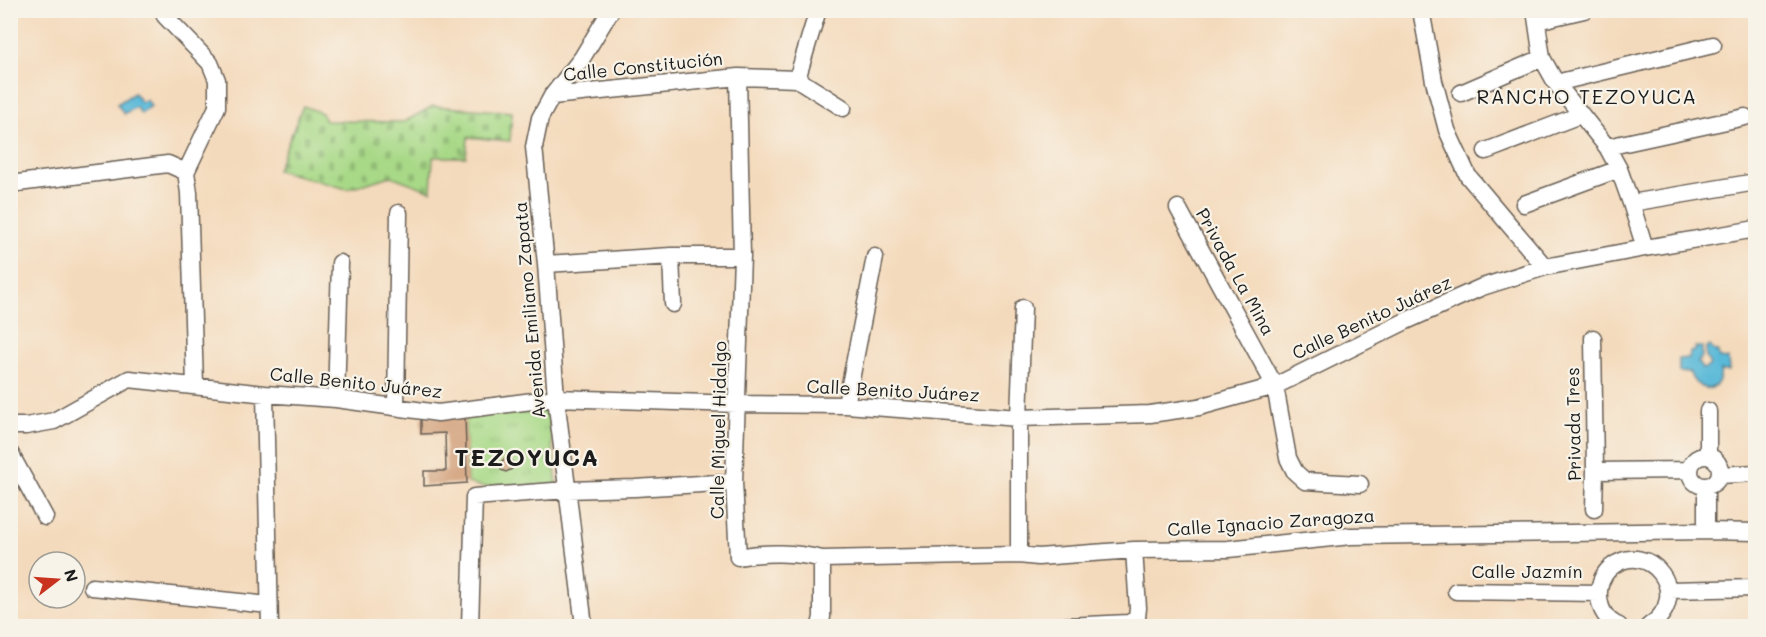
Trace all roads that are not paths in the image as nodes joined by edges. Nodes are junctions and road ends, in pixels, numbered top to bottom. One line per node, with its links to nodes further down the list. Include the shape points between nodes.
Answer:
1 (611, 10): 13 (street, Avenida Emiliano Zapata, via 582,58)
2 (818, 10): 10 (street)
3 (1421, 10): 34 (street, via 1447,130 1468,176)
4 (1584, 10): 6 (street)
5 (165, 16): 20 (street, via 210,63 217,81 217,107)
6 (1536, 16): 8 (street)
7 (1713, 45): 11 (street)
8 (1542, 58): 11 (street); 12 (street)
9 (738, 77): 10 (street, Calle Constitución); 13 (street, Calle Constitución); 30 (street, Calle Miguel Hidalgo)
10 (797, 79): 14 (street)
11 (1557, 83): 15 (street)
12 (1461, 93)
13 (552, 96): 33 (street, Avenida Emiliano Zapata, via 540,118 534,147)
14 (843, 108)
15 (1580, 115): 17 (street); 18 (street)
16 (1744, 117): 17 (street)
17 (1607, 147): 19 (street)
18 (1486, 151)
19 (1619, 169): 23 (street); 24 (street)
20 (186, 172): 22 (street, via 168,164); 38 (street)
21 (1755, 182): 23 (street)
22 (10, 184)
23 (1631, 202): 28 (street)
24 (1524, 204)
25 (1178, 208): 39 (street, Privada La Mina)
26 (399, 213): 45 (street)
27 (1755, 229): 28 (street, Calle Benito Juárez)
28 (1645, 248): 34 (street, Calle Benito Juárez)
29 (671, 256): 30 (street); 33 (street); 35 (street)
30 (742, 256): 43 (street, Calle Miguel Hidalgo)
31 (875, 257): 44 (street)
32 (340, 262): 42 (street)
33 (546, 264): 41 (street, Avenida Emiliano Zapata)
34 (1545, 267): 39 (street, Calle Benito Juárez, via 1482,287)
35 (673, 304)
36 (1023, 308): 47 (street)
37 (1593, 338): 52 (street, Privada Tres)
38 (195, 385): 40 (street, Calle Benito Juárez); 48 (street, Calle Benito Juárez, via 129,379 54,421)
39 (1275, 386): 47 (street, Calle Benito Juárez, via 1199,407 1150,414); 56 (street, Privada La Mina, via 1288,458 1295,472 1305,481)
40 (265, 394): 42 (street, Calle Benito Juárez); 71 (street)
41 (556, 398): 43 (street, Calle Benito Juárez); 45 (street, Calle Benito Juárez, via 438,413); 58 (street, Avenida Emiliano Zapata)
42 (336, 399): 45 (street, Calle Benito Juárez)
43 (737, 404): 44 (street, Calle Benito Juárez); 55 (street, Calle Miguel Hidalgo)
44 (846, 405): 47 (street, Calle Benito Juárez)
45 (396, 407)
46 (1708, 411): 50 (street)
47 (1018, 418): 64 (street)
48 (10, 426)
49 (10, 453): 60 (street)
50 (1707, 456): 51 (street, via 1698,458); 54 (street, via 1719,465)
51 (1690, 470): 52 (street); 57 (street, via 1692,480)
52 (1595, 471): 59 (street, Privada Tres)
53 (1755, 473): 54 (street)
54 (1720, 475): 57 (street, via 1715,483)
55 (734, 482): 58 (street); 65 (street, Calle Miguel Hidalgo, via 738,557 809,555)
56 (1360, 484)
57 (1706, 486): 61 (street)
58 (567, 490): 73 (street, via 474,497); 74 (street, Avenida Emiliano Zapata)
59 (1594, 509)
60 (45, 517)
61 (1706, 531): 62 (street, Calle Ignacio Zaragoza); 63 (street, Calle Ignacio Zaragoza, via 1351,536 1228,549)
62 (1755, 532)
63 (1134, 550): 64 (street, Calle Ignacio Zaragoza); 76 (street, via 1137,618 1129,624)
64 (1019, 555): 65 (street, Calle Ignacio Zaragoza)
65 (822, 559): 75 (street)
66 (92, 587): 71 (street)
67 (1755, 588): 68 (street)
68 (1669, 590): 70 (street, via 1666,579 1650,563 1628,559 1607,571); 78 (street, via 1665,612)
69 (1456, 591): 70 (street, Calle Jazmín)
70 (1598, 593): 77 (street, via 1605,616)
71 (268, 605): 72 (street)
72 (270, 627)
73 (470, 627)
74 (584, 627)
75 (820, 627)
76 (1066, 627)
77 (1619, 627)
78 (1649, 627)

